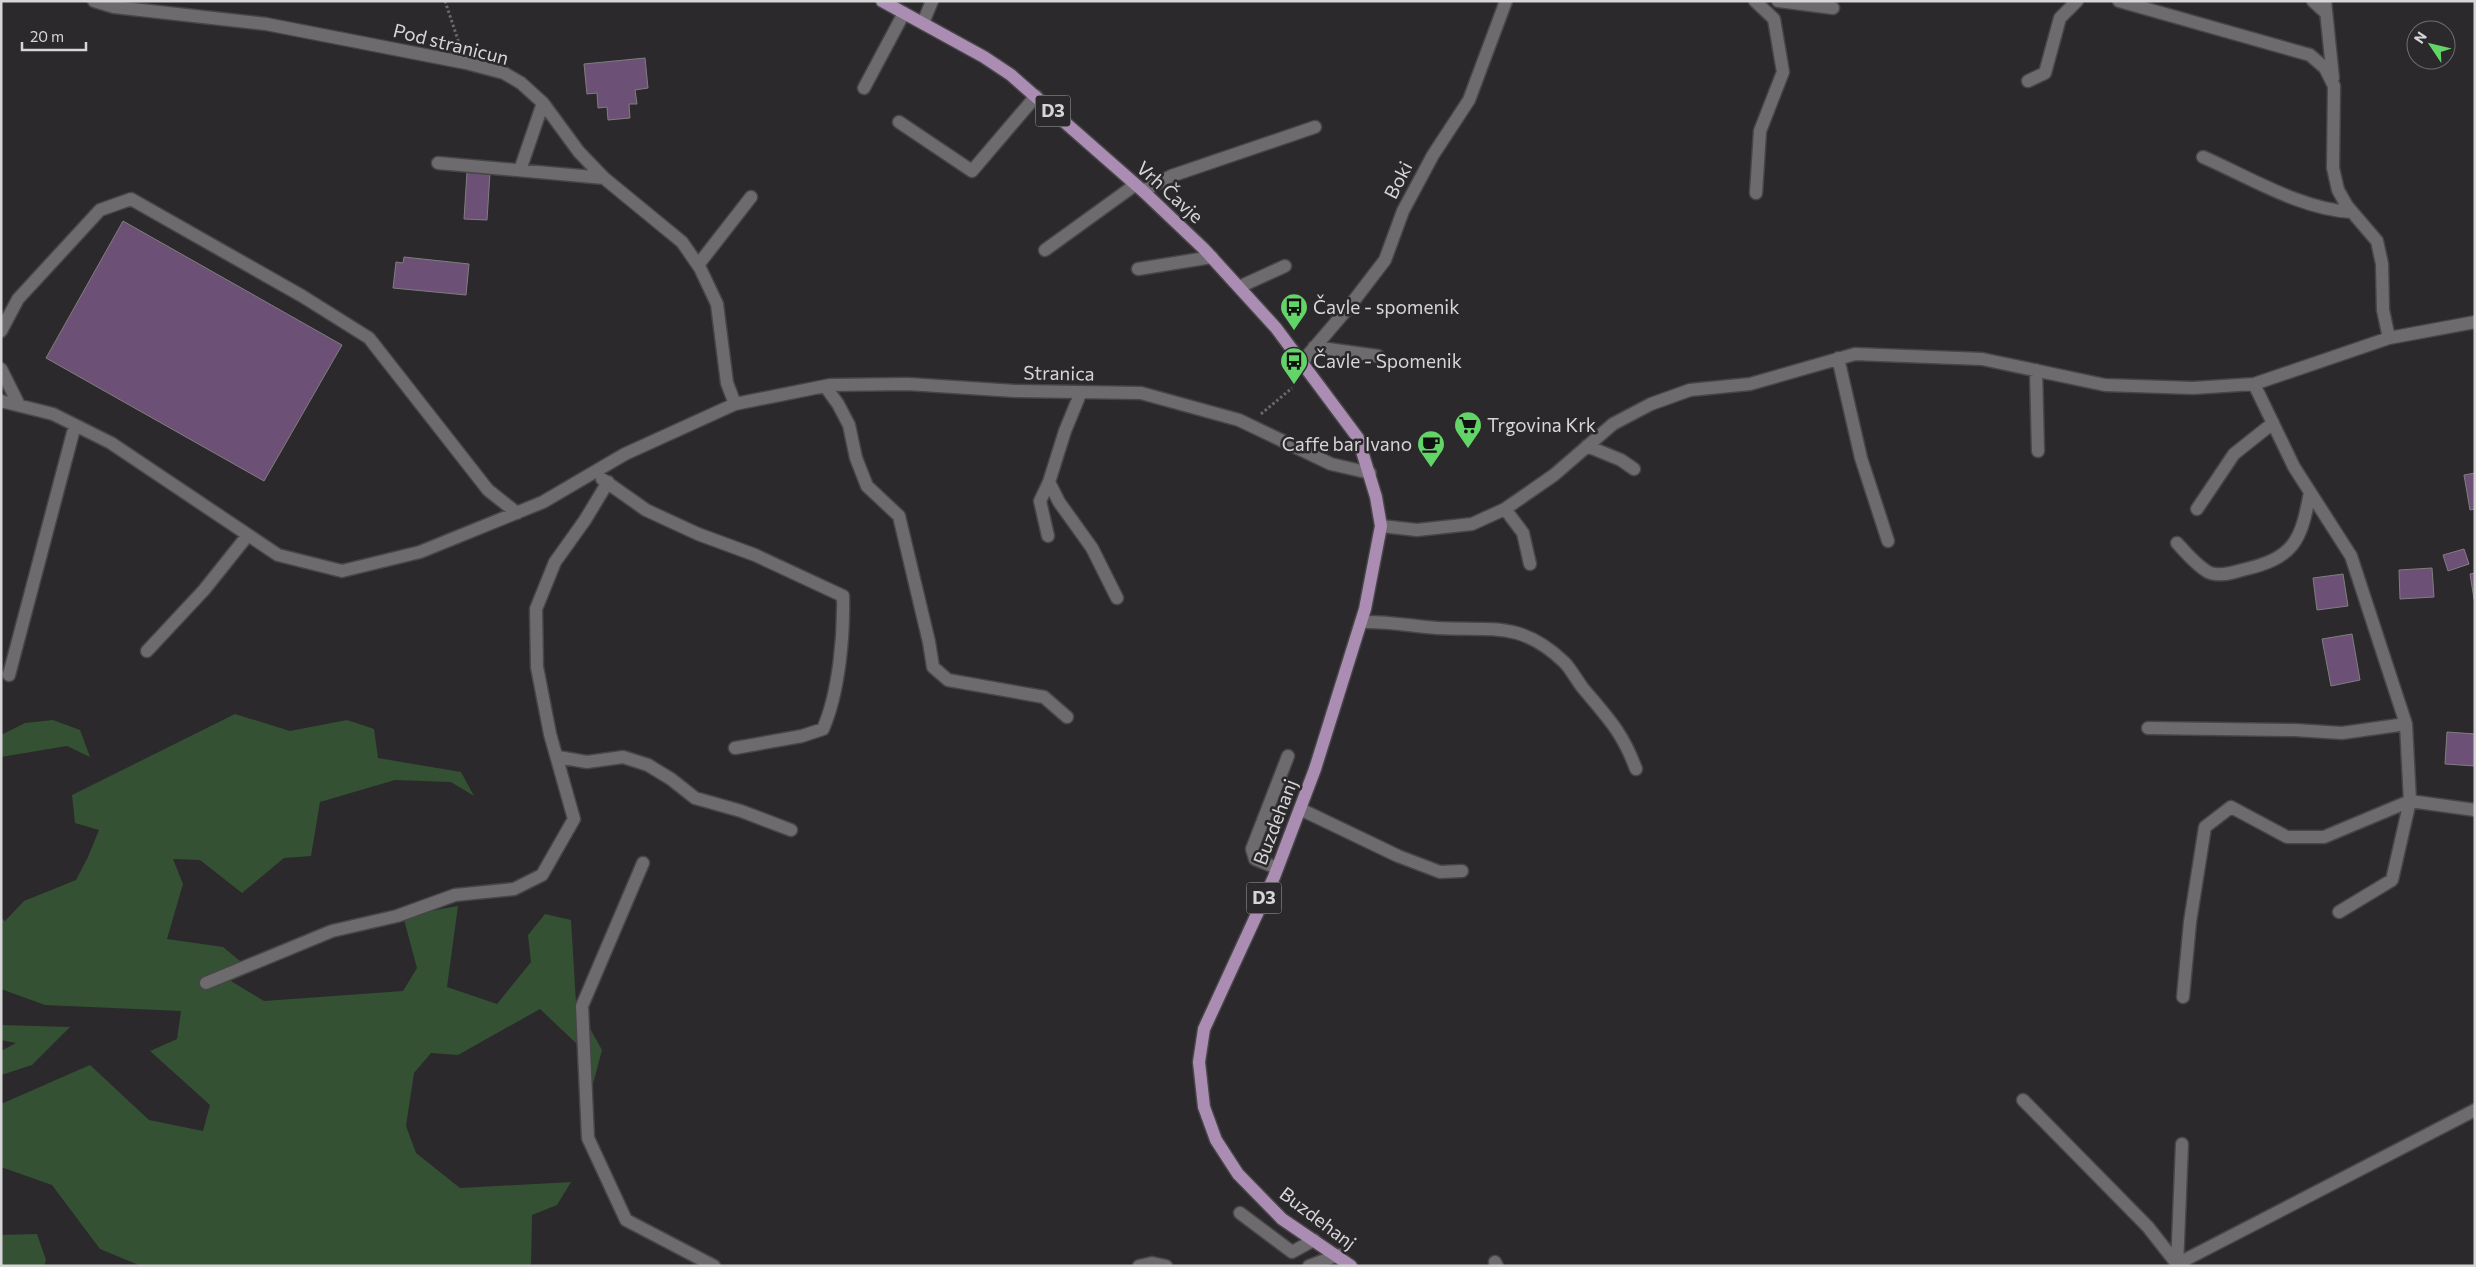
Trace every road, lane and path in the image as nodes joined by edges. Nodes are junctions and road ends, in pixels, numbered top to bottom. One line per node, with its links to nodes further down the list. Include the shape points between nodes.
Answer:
1 (94, 1): 15 (street, Pod stranicun, via 114,8 266,24)
2 (444, 1): 15 (path)
3 (882, 1): 13 (main road, Vrh Čavje / D3)
4 (932, 1): 14 (street)
5 (1506, 1): 40 (street, Boki, via 1469,100 1432,155 1407,203 1385,260)
6 (1755, 1): 28 (street, via 1774,19 1783,72 1760,131)
7 (1778, 1): 12 (street)
8 (2077, 1): 16 (street, via 2060,18 2045,73)
9 (2119, 1): 17 (street, via 2310,55 2325,68)
10 (2312, 1): 11 (street)
11 (2325, 7): 17 (street)
12 (1833, 8)
13 (904, 13): 14 (main road, Vrh Čavje / D3); 18 (street)
14 (923, 23): 19 (main road, Vrh Čavje / D3, via 984,57)
15 (466, 63): 20 (street, Pod stranicun, via 504,73)
16 (2028, 81)
17 (2334, 86): 30 (street, via 2333,168 2338,190)
18 (864, 88)
19 (1036, 96): 21 (street, via 972,172); 27 (main road, Vrh Čavje / D3)
20 (543, 103): 25 (street); 26 (street, Pod stranicun, via 579,152)
21 (899, 122)
22 (1315, 127): 27 (street)
23 (2203, 157): 30 (street, via 2280,193 2330,211)
24 (438, 163): 25 (street)
25 (520, 170): 26 (street)
26 (604, 178): 33 (street, Pod stranicun, via 682,242)
27 (1139, 188): 31 (street); 32 (main road, Vrh Čavje / D3)
28 (1756, 193)
29 (751, 197): 33 (street)
30 (2352, 212): 39 (street, via 2377,241)
31 (1045, 250)
32 (1212, 258): 35 (street); 36 (main road, Vrh Čavje / D3)
33 (698, 265): 51 (street, Pod stranicun, via 717,304 727,383)
34 (1285, 266): 36 (street)
35 (1138, 269)
36 (1239, 287): 43 (main road, Vrh Čavje / D3)
37 (2475, 322): 39 (street)
38 (1, 331): 66 (street, via 18,299 100,210 131,200 302,296 369,338 488,490)
39 (2388, 338): 46 (street)
40 (1314, 347): 41 (street); 43 (street, Boki)
41 (1378, 356)
42 (1838, 358): 45 (street, via 1855,354 1982,359); 56 (street, via 1750,384 1690,390 1651,404 1613,424); 70 (street, via 1861,458)
43 (1302, 362): 59 (main road, Vrh Čavje / D3, via 1358,438)
44 (1, 369): 52 (street)
45 (2036, 370): 46 (street, via 2105,385 2193,388); 57 (street)
46 (2254, 384): 54 (street)
47 (825, 386): 49 (street, Stranica, via 908,384); 51 (street, Stranica); 77 (street, via 849,425 856,458 867,486 899,516 933,667 948,680 1044,697)
48 (1292, 388): 53 (path)
49 (1081, 392): 59 (street, Stranica, via 1141,393 1239,420 1331,464); 62 (street)
50 (1, 401): 52 (street, Stranica)
51 (735, 404): 60 (street, Stranica, via 625,454)
52 (19, 405): 55 (street, Stranica, via 54,414)
53 (1255, 419)
54 (2273, 423): 63 (street); 65 (street, via 2234,454)
55 (75, 425): 68 (street, Stranica, via 111,443); 76 (street)
56 (1587, 446): 58 (street); 64 (street, via 1554,475)
57 (2038, 451)
58 (1634, 469)
59 (1370, 473): 67 (main road, Buzdehanj / D3)
60 (591, 474): 61 (street); 66 (street, Stranica)
61 (608, 482): 80 (street, via 646,510 755,555 842,596 844,622 830,712 823,729); 82 (street, via 554,562 536,609 538,667 550,734)
62 (1049, 482): 69 (street, via 1040,501); 73 (street, via 1059,502 1092,548)
63 (2310, 492): 71 (street, via 2304,526 2291,549 2270,563 2218,574 2196,563); 78 (street, via 2351,556)
64 (1505, 509): 67 (street, via 1472,524 1444,528 1417,530); 72 (street, via 1523,533)
65 (2197, 509)
66 (517, 513): 68 (street, Stranica, via 420,552 342,571 278,555)
67 (1380, 526): 74 (main road, Buzdehanj / D3, via 1375,565)
68 (248, 535): 75 (street, via 204,590)
69 (1048, 536)
70 (1888, 541)
71 (2177, 544)
72 (1530, 564)
73 (1118, 598)
74 (1361, 622): 83 (street, via 1390,621 1436,628 1498,628 1520,632 1542,643 1565,664 1605,711 1627,743); 85 (main road, Buzdehanj / D3)
75 (147, 652)
76 (10, 675)
77 (1067, 717)
78 (2406, 724): 79 (street, via 2342,733); 84 (street)
79 (2148, 728)
80 (735, 748)
81 (1288, 756): 89 (street, via 1252,849 1255,859)
82 (558, 757): 87 (street, via 587,762 623,757 648,765 695,798); 92 (street, via 574,819 542,875 514,889 455,895 397,916 332,932)
83 (1636, 769)
84 (2410, 800): 86 (street); 91 (street, via 2392,880); 93 (street, via 2324,837 2287,837 2230,807 2205,827 2190,922)
85 (1300, 809): 89 (main road, Buzdehanj / D3); 90 (street, via 1434,870)
86 (2475, 810)
87 (791, 830)
88 (643, 863): 101 (street, via 582,1006 588,1138 626,1220)
89 (1277, 868): 98 (main road, Buzdehanj / D3, via 1204,1029 1199,1062 1204,1107 1220,1147 1238,1174 1282,1219)
90 (1462, 871)
91 (2339, 912)
92 (206, 983)
93 (2183, 997)
94 (2023, 1100): 100 (street, via 2148,1227)
95 (2475, 1110): 100 (street)
96 (2182, 1144): 100 (street)
97 (1240, 1213): 98 (street, via 1292,1252)
98 (1314, 1240): 99 (main road, Buzdehanj / D3)
99 (1338, 1255): 104 (street); 105 (main road, Buzdehanj / D3)
100 (2177, 1265)
101 (714, 1266)
102 (1139, 1266): 103 (street, via 1152,1263)
103 (1166, 1266)
104 (1309, 1266)
105 (1351, 1266)

